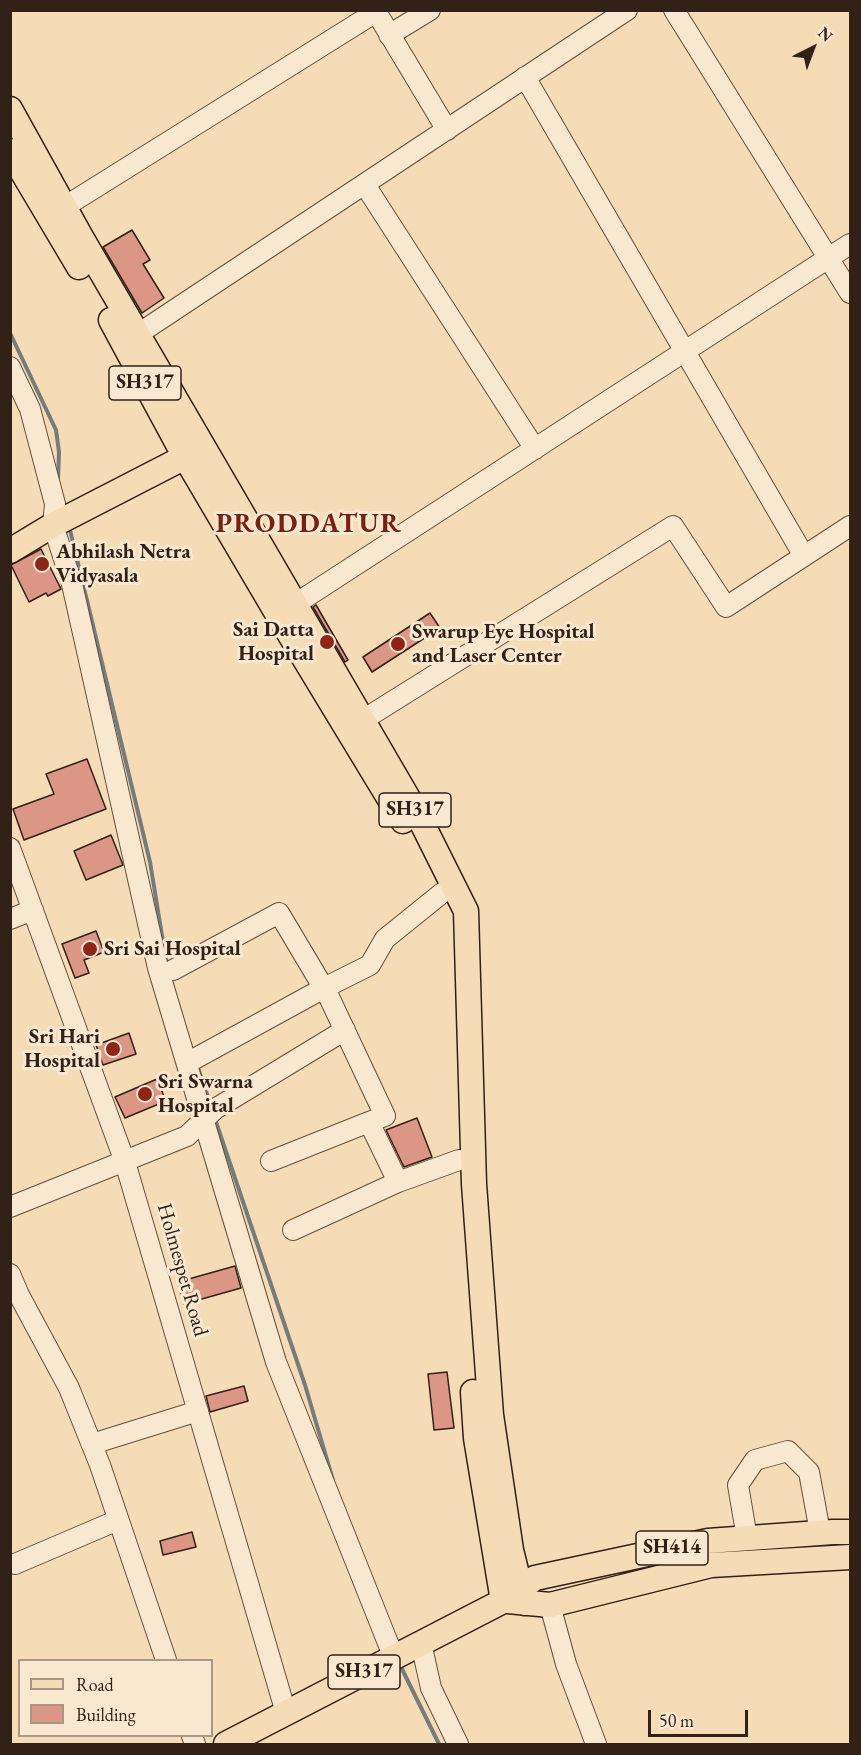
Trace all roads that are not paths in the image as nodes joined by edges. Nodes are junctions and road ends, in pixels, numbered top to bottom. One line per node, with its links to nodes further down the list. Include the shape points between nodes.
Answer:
1 (430, 10): 5 (street)
2 (627, 10): 6 (street)
3 (674, 10): 13 (street)
4 (376, 11): 5 (street); 11 (street)
5 (389, 35): 8 (street)
6 (525, 77): 8 (street); 16 (street)
7 (10, 109): 11 (main road, SH317)
8 (447, 130): 10 (street)
9 (10, 151): 11 (main road, SH317)
10 (365, 184): 15 (street); 18 (street)
11 (56, 212): 15 (main road, SH317)
12 (850, 244): 13 (street)
13 (829, 260): 14 (street); 16 (street)
14 (850, 293)
15 (132, 339): 19 (main road, SH317, via 158,410); 24 (main road, SH317)
16 (686, 351): 18 (street); 23 (street)
17 (10, 367): 20 (street, via 32,420 55,504)
18 (535, 449): 24 (street)
19 (185, 457): 20 (main road); 24 (main road, SH317)
20 (53, 525): 22 (main road); 33 (street, via 72,584 158,968)
21 (850, 526): 23 (street)
22 (10, 551)
23 (804, 556): 25 (street, via 726,607 673,526)
24 (287, 610): 25 (main road, SH317)
25 (355, 724): 27 (main road, SH317); 52 (main road, SH317, via 419,817 466,911 474,1184 491,1415)
26 (10, 848): 28 (street, Holmespet Road)
27 (442, 893): 31 (street, via 385,939 370,965); 37 (main road, SH317, via 450,914 457,975)
28 (33, 910): 29 (street); 38 (street, Holmespet Road)
29 (10, 919)
30 (173, 969): 31 (street, via 279,913)
31 (324, 988): 32 (street); 33 (street)
32 (345, 1030): 34 (street); 35 (street, via 385,1116)
33 (187, 1062): 34 (street)
34 (204, 1119): 38 (street, via 187,1136); 55 (street, via 276,1362)
35 (369, 1122): 36 (street); 39 (street)
36 (271, 1161)
37 (459, 1161): 39 (street); 52 (main road, SH317, via 476,1438)
38 (125, 1162): 40 (street); 43 (street, Holmespet Road)
39 (398, 1182): 41 (street)
40 (10, 1208)
41 (293, 1230)
42 (10, 1274): 44 (street, via 69,1388)
43 (198, 1411): 44 (street); 57 (street, Holmespet Road)
44 (92, 1444): 45 (street)
45 (118, 1520): 50 (street); 56 (street)
46 (850, 1532): 47 (main road, SH414)
47 (820, 1533): 48 (main road, SH414); 48 (street, via 809,1472 788,1450 755,1460 738,1485)
48 (743, 1538): 51 (main road); 52 (main road, SH414, via 708,1541 535,1578)
49 (850, 1557): 51 (main road, SH414)
50 (12, 1560)
51 (740, 1563): 53 (main road, SH414, via 711,1564)
52 (516, 1597): 53 (main road, SH414); 54 (main road, SH317)
53 (550, 1605): 60 (street, via 566,1664)
54 (421, 1642): 57 (main road, SH317); 59 (street, via 431,1688)
55 (390, 1648)
56 (165, 1659)
57 (286, 1713): 58 (main road, SH317)
58 (226, 1744)
59 (458, 1744)
60 (596, 1744)

